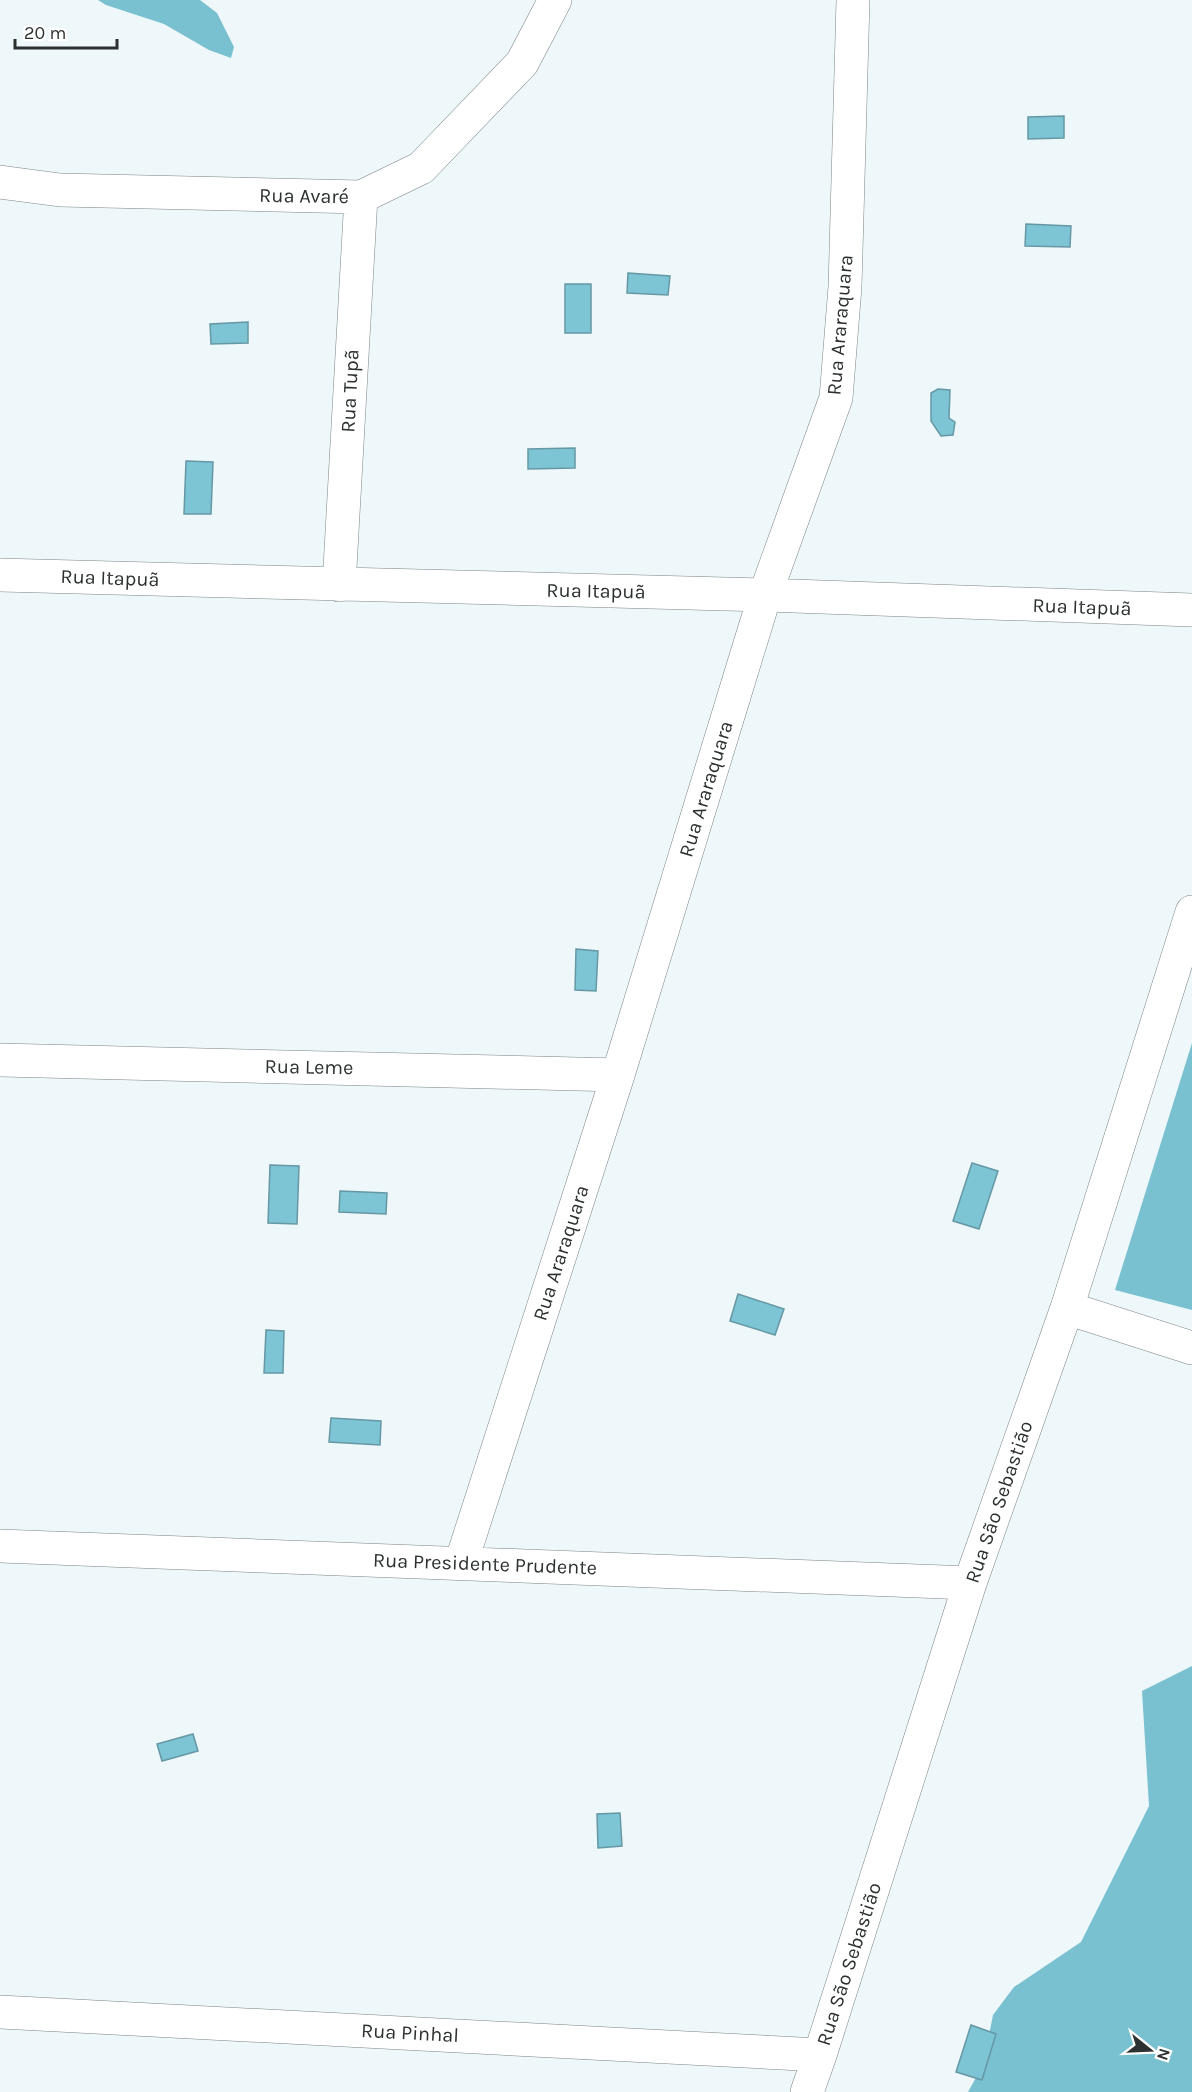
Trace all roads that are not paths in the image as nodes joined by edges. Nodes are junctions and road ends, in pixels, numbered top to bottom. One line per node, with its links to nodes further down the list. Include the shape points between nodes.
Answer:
1 (555, 0): 4 (street, Rua Avaré, via 522,63 421,168)
2 (853, 0): 7 (street, Rua Araraquara, via 845,287 836,398)
3 (0, 182): 4 (street, Rua Avaré, via 60,190)
4 (361, 197): 6 (street, Rua Tupã)
5 (0, 575): 6 (street, Rua Itapuã)
6 (339, 585): 7 (street, Rua Itapuã)
7 (765, 596): 8 (street, Rua Itapuã); 11 (street, Rua Araraquara)
8 (1192, 610)
9 (1192, 912): 12 (street, Rua São Sebastião)
10 (0, 1060): 11 (street, Rua Leme)
11 (618, 1075): 15 (street, Rua Araraquara)
12 (1067, 1308): 13 (street); 16 (street, Rua São Sebastião)
13 (1192, 1348)
14 (0, 1546): 15 (street, Rua Presidente Prudente)
15 (461, 1563): 16 (street, Rua Presidente Prudente)
16 (970, 1582): 18 (street, Rua São Sebastião)
17 (0, 2012): 18 (street, Rua Pinhal)
18 (820, 2055): 19 (street, Rua São Sebastião)
19 (807, 2092)

